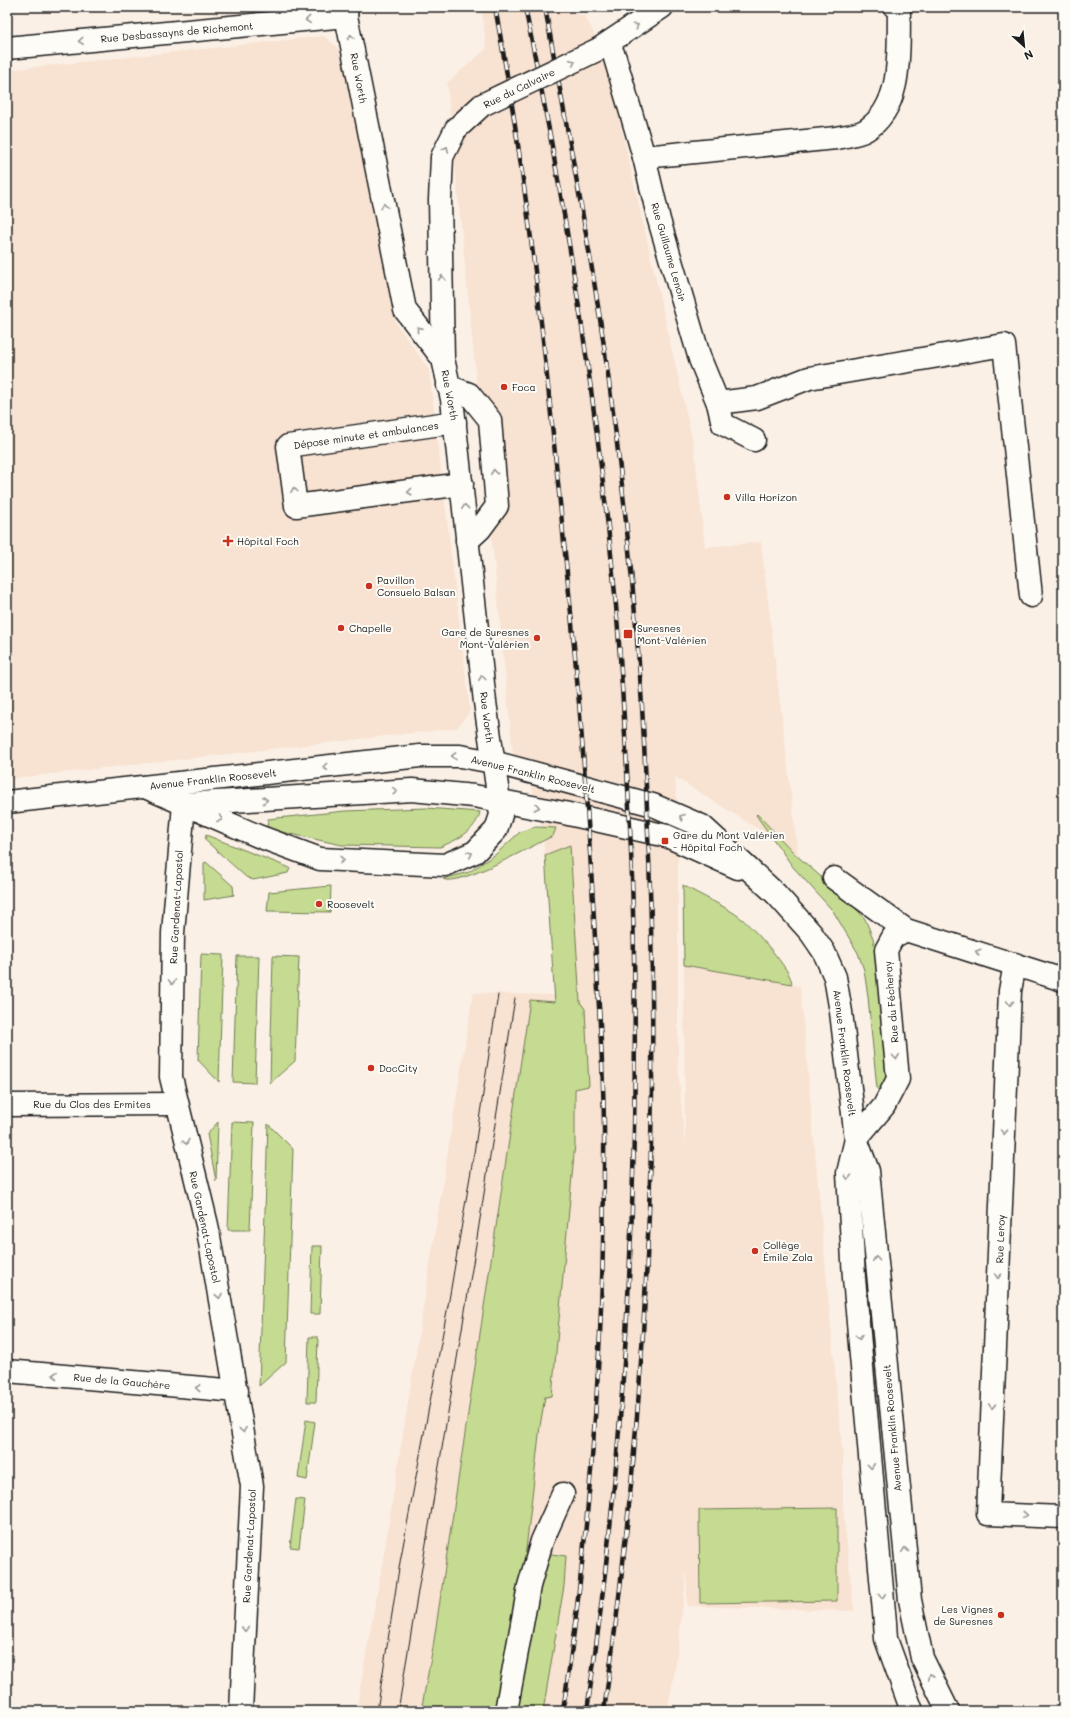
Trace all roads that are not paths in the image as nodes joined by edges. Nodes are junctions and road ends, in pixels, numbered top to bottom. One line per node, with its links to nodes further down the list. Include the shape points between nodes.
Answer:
1 (662, 7): 4 (street, Rue du Calvaire, one-way to 1)
2 (896, 7): 6 (street, via 899,11 895,86 886,111 865,131 836,138)
3 (347, 12): 5 (street, Rue Desbassayns de Richemont, one-way to 5); 7 (street, Rue Worth, one-way to 3, via 405,310)
4 (604, 46): 6 (street, Rue Guillaume Lenoir, via 615,58); 7 (street, Rue du Calvaire, one-way to 4, bridge, via 440,200 442,157 456,129 482,105)
5 (7, 48)
6 (644, 157): 9 (street, Rue Guillaume Lenoir, via 659,220 700,359)
7 (444, 359): 8 (street, Rue Worth)
8 (448, 386): 10 (street, Rue Worth); 13 (street, one-way to 8, via 480,529 497,506 490,420 469,394)
9 (718, 403): 11 (street, Rue Guillaume Lenoir, via 723,424); 14 (street, via 757,398 809,378 1004,345)
10 (455, 422): 12 (street, Rue Worth); 12 (street, Dépose minute et ambulances, one-way to 10, via 296,506 288,446)
11 (754, 440)
12 (462, 484): 13 (street, Rue Worth, one-way to 12)
13 (467, 541): 15 (street, Rue Worth, one-way to 13)
14 (1031, 596)
15 (493, 762): 16 (street, Avenue Franklin Roosevelt, one-way to 16, via 460,756 420,756); 18 (street, Rue Worth); 21 (street, Avenue Franklin Roosevelt, one-way to 15, via 702,826 684,818 653,805)
16 (239, 776): 17 (street, Avenue Franklin Roosevelt); 20 (street)
17 (143, 786): 19 (street, Avenue Franklin Roosevelt); 20 (street, Avenue Franklin Roosevelt)
18 (499, 800): 20 (street, Avenue Franklin Roosevelt, one-way to 18, via 412,790); 20 (street, Avenue Franklin Roosevelt, one-way to 18, via 320,859 444,865 475,852 496,830 501,815); 21 (street, Avenue Franklin Roosevelt, one-way to 21, via 667,836)
19 (7, 802)
20 (184, 804): 26 (street, Rue Gardenat-Lapostol, one-way to 26, via 173,941 171,1076)
21 (756, 876): 28 (street, Avenue Franklin Roosevelt, via 811,933 824,952 834,977 841,1012)
22 (834, 878): 23 (street)
23 (906, 930): 24 (street, one-way to 23); 28 (street, Rue du Fécheray, one-way to 28, via 892,937 886,950 898,1079 884,1106)
24 (1015, 964): 25 (street); 32 (street, Rue Leroy, one-way to 32, via 1010,991 988,1514)
25 (1063, 980)
26 (177, 1104): 27 (street, Rue du Clos des Ermites); 30 (street, Rue Gardenat-Lapostol, one-way to 30, via 207,1224)
27 (7, 1105)
28 (856, 1139): 35 (street, Avenue Franklin Roosevelt, one-way to 35, via 848,1173 854,1278 886,1639); 36 (street, Avenue Franklin Roosevelt, one-way to 28, via 922,1658 910,1600 868,1171)
29 (7, 1371): 30 (street, Rue de la Gauchère, one-way to 29)
30 (237, 1391): 33 (street, Rue Gardenat-Lapostol, one-way to 33, via 252,1486)
31 (563, 1494): 34 (street, via 542,1541 529,1586)
32 (1063, 1517)
33 (241, 1711)
34 (506, 1711)
35 (912, 1711)
36 (948, 1711)

